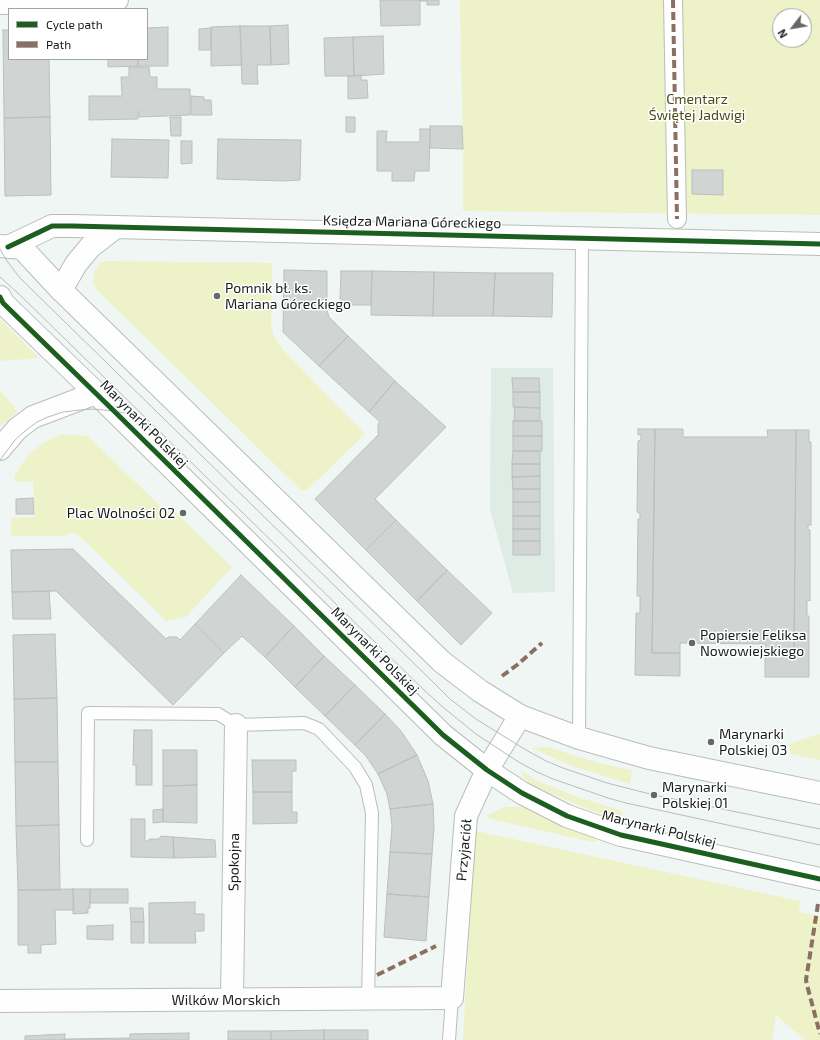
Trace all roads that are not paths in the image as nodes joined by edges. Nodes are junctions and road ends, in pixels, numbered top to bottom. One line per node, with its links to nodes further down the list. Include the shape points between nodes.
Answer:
1 (117, 0): 3 (street)
2 (673, 0): 4 (street)
3 (0, 3)
4 (677, 218)
5 (116, 227): 6 (street, Księdza Mariana Góreckiego); 8 (street, Księdza Mariana Góreckiego, via 52,226); 9 (street, via 90,247 76,264)
6 (582, 238): 7 (street, Księdza Mariana Góreckiego); 15 (lane)
7 (820, 244)
8 (4, 247): 9 (street, via 22,248)
9 (61, 290): 13 (street, via 442,662 480,691)
10 (0, 297): 11 (street, Marynarki Polskiej, via 3,303)
11 (96, 393): 12 (street, via 33,417 17,429); 16 (street, Marynarki Polskiej, via 443,735)
12 (0, 449)
13 (520, 716): 15 (street); 16 (street, Przyjaciół)
14 (236, 726): 18 (lane, via 218,714 88,713); 21 (lane, via 304,723 319,729 355,767 366,785 372,813); 22 (street, Spokojna)
15 (579, 738): 17 (street, via 650,758)
16 (487, 770): 19 (street, Marynarki Polskiej, via 522,793 567,816 621,835); 20 (street, Przyjaciół, via 466,816)
17 (820, 793)
18 (87, 840)
19 (820, 879)
20 (452, 998): 21 (street, Wilków Morskich); 24 (lane)
21 (368, 999): 22 (street, Wilków Morskich)
22 (232, 1000): 23 (street, Wilków Morskich)
23 (0, 1001)
24 (449, 1040)

